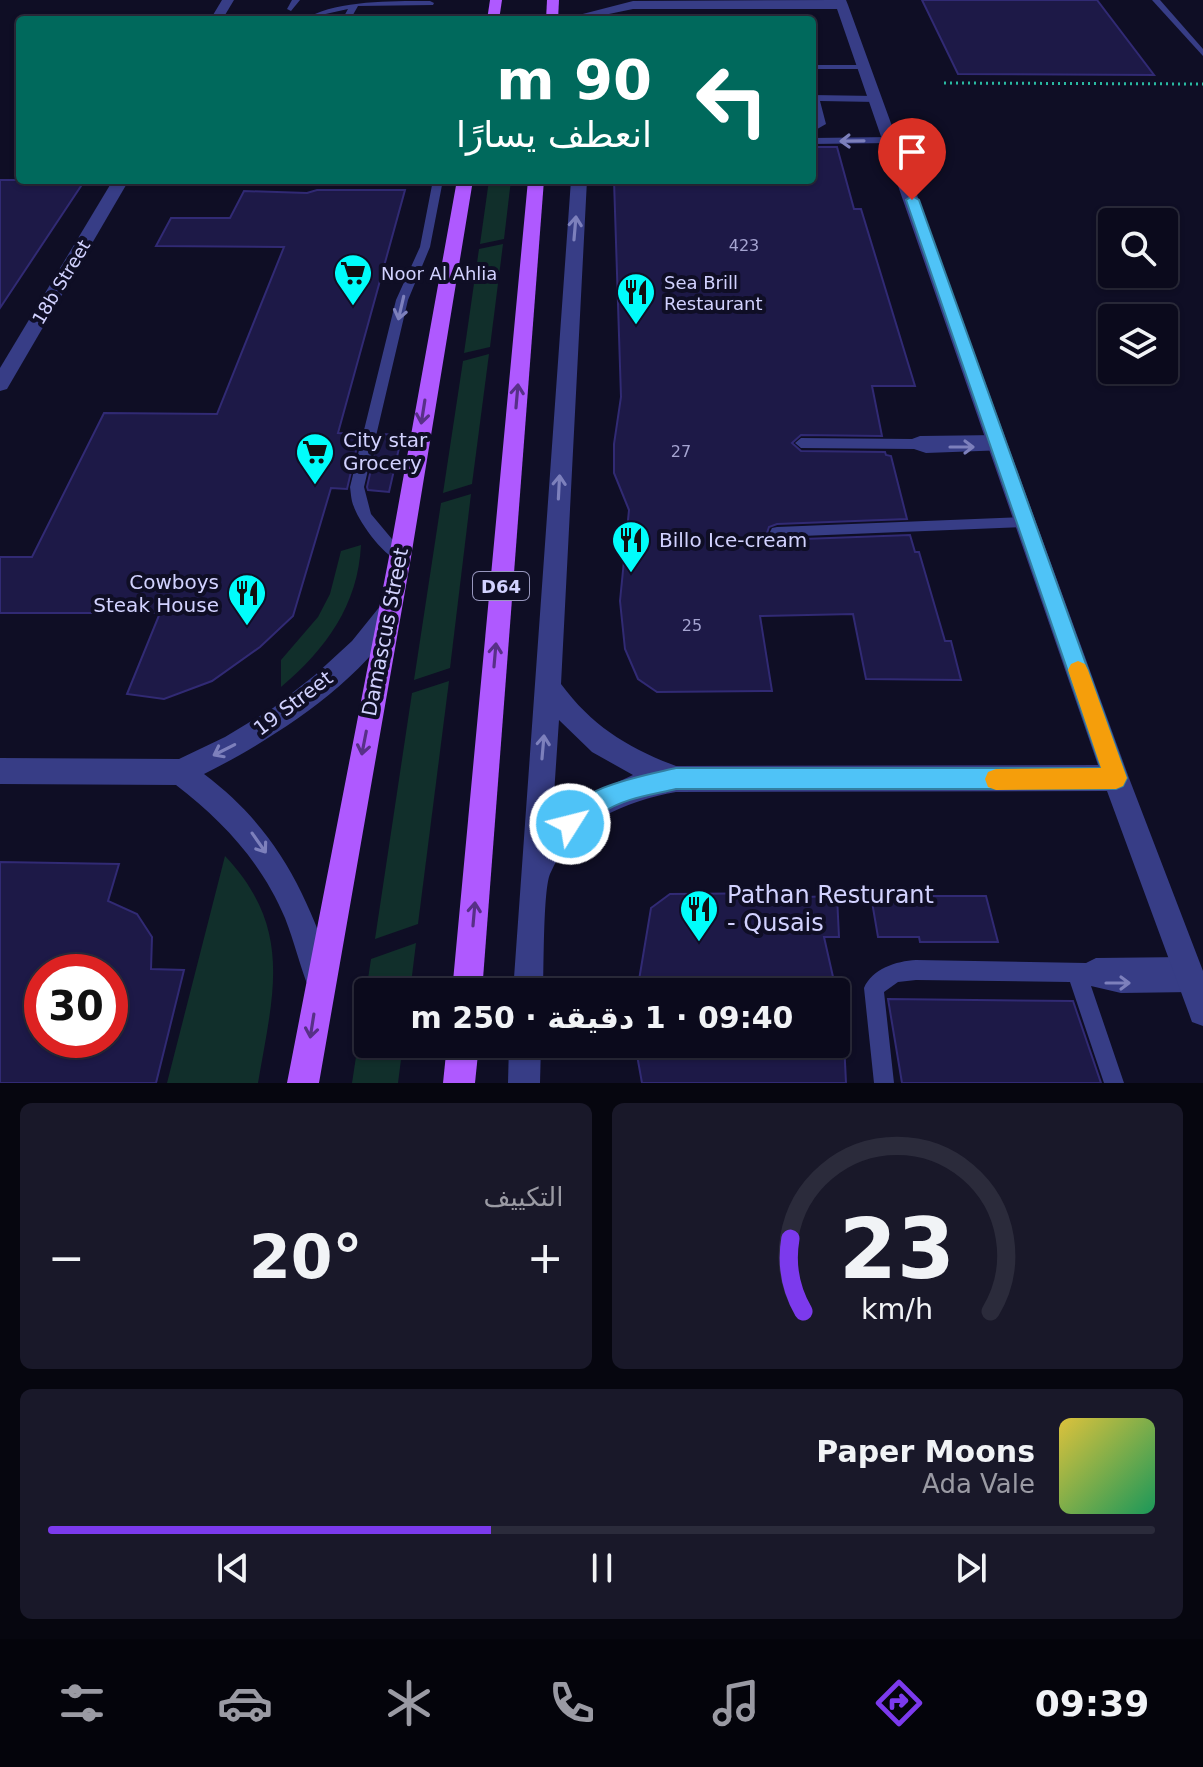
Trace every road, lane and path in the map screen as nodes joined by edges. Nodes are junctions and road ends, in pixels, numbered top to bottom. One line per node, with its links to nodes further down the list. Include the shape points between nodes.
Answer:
1 (296, 0): 9 (lane)
2 (343, 0): 7 (lane)
3 (618, 0): 8 (street)
4 (1156, 0): 14 (lane)
5 (434, 1): 7 (lane); 10 (lane)
6 (841, 2): 8 (street); 16 (street)
7 (353, 5): 11 (lane); 12 (lane)
8 (633, 5): 13 (street)
9 (291, 9)
10 (417, 12)
11 (316, 16)
12 (348, 16)
13 (587, 16)
14 (1203, 54)
15 (816, 66): 16 (lane)
16 (864, 66): 20 (street)
17 (944, 83): 18 (path)
18 (1203, 84)
19 (816, 98): 20 (lane)
20 (876, 99): 23 (street)
21 (816, 107): 22 (lane, via 822,124)
22 (816, 127)
23 (891, 140): 24 (lane, one-way to 24); 32 (street)
24 (816, 141)
25 (119, 184): 30 (street, 18b Street)
26 (437, 184): 35 (lane, one-way to 35, via 425,247 402,300 357,487 366,521)
27 (464, 184): 35 (main road, Damascus Street, one-way to 35)
28 (536, 184): 46 (main road, D64, one-way to 28)
29 (579, 184): 37 (street, one-way to 29)
30 (1, 379)
31 (801, 443): 32 (lane)
32 (999, 444): 33 (street)
33 (1027, 522): 34 (lane); 40 (street)
34 (777, 532)
35 (400, 557): 36 (main road, Damascus Street)
36 (389, 612): 39 (street, 19 Street, one-way to 39, via 360,648 282,716); 45 (main road, Damascus Street, one-way to 45)
37 (548, 686): 41 (street, via 586,734 612,754); 42 (street, one-way to 37)
38 (0, 771): 39 (street, 19 Street)
39 (181, 772): 45 (street, one-way to 45, via 251,832 280,873 303,921)
40 (1116, 778): 41 (street); 44 (street)
41 (676, 779): 42 (street, via 620,792 593,805 549,847)
42 (533, 874): 47 (street)
43 (1083, 974): 44 (lane, via 1096,968); 54 (lane, via 900,970 887,976 874,988); 55 (lane)
44 (1190, 974): 48 (street)
45 (320, 978): 51 (main road, Damascus Street, one-way to 51)
46 (468, 978)
47 (529, 978)
48 (1203, 1011)
49 (462, 1058): 52 (main road)
50 (525, 1058): 53 (street)
51 (303, 1083)
52 (459, 1083)
53 (524, 1083)
54 (884, 1083)
55 (1114, 1083)

